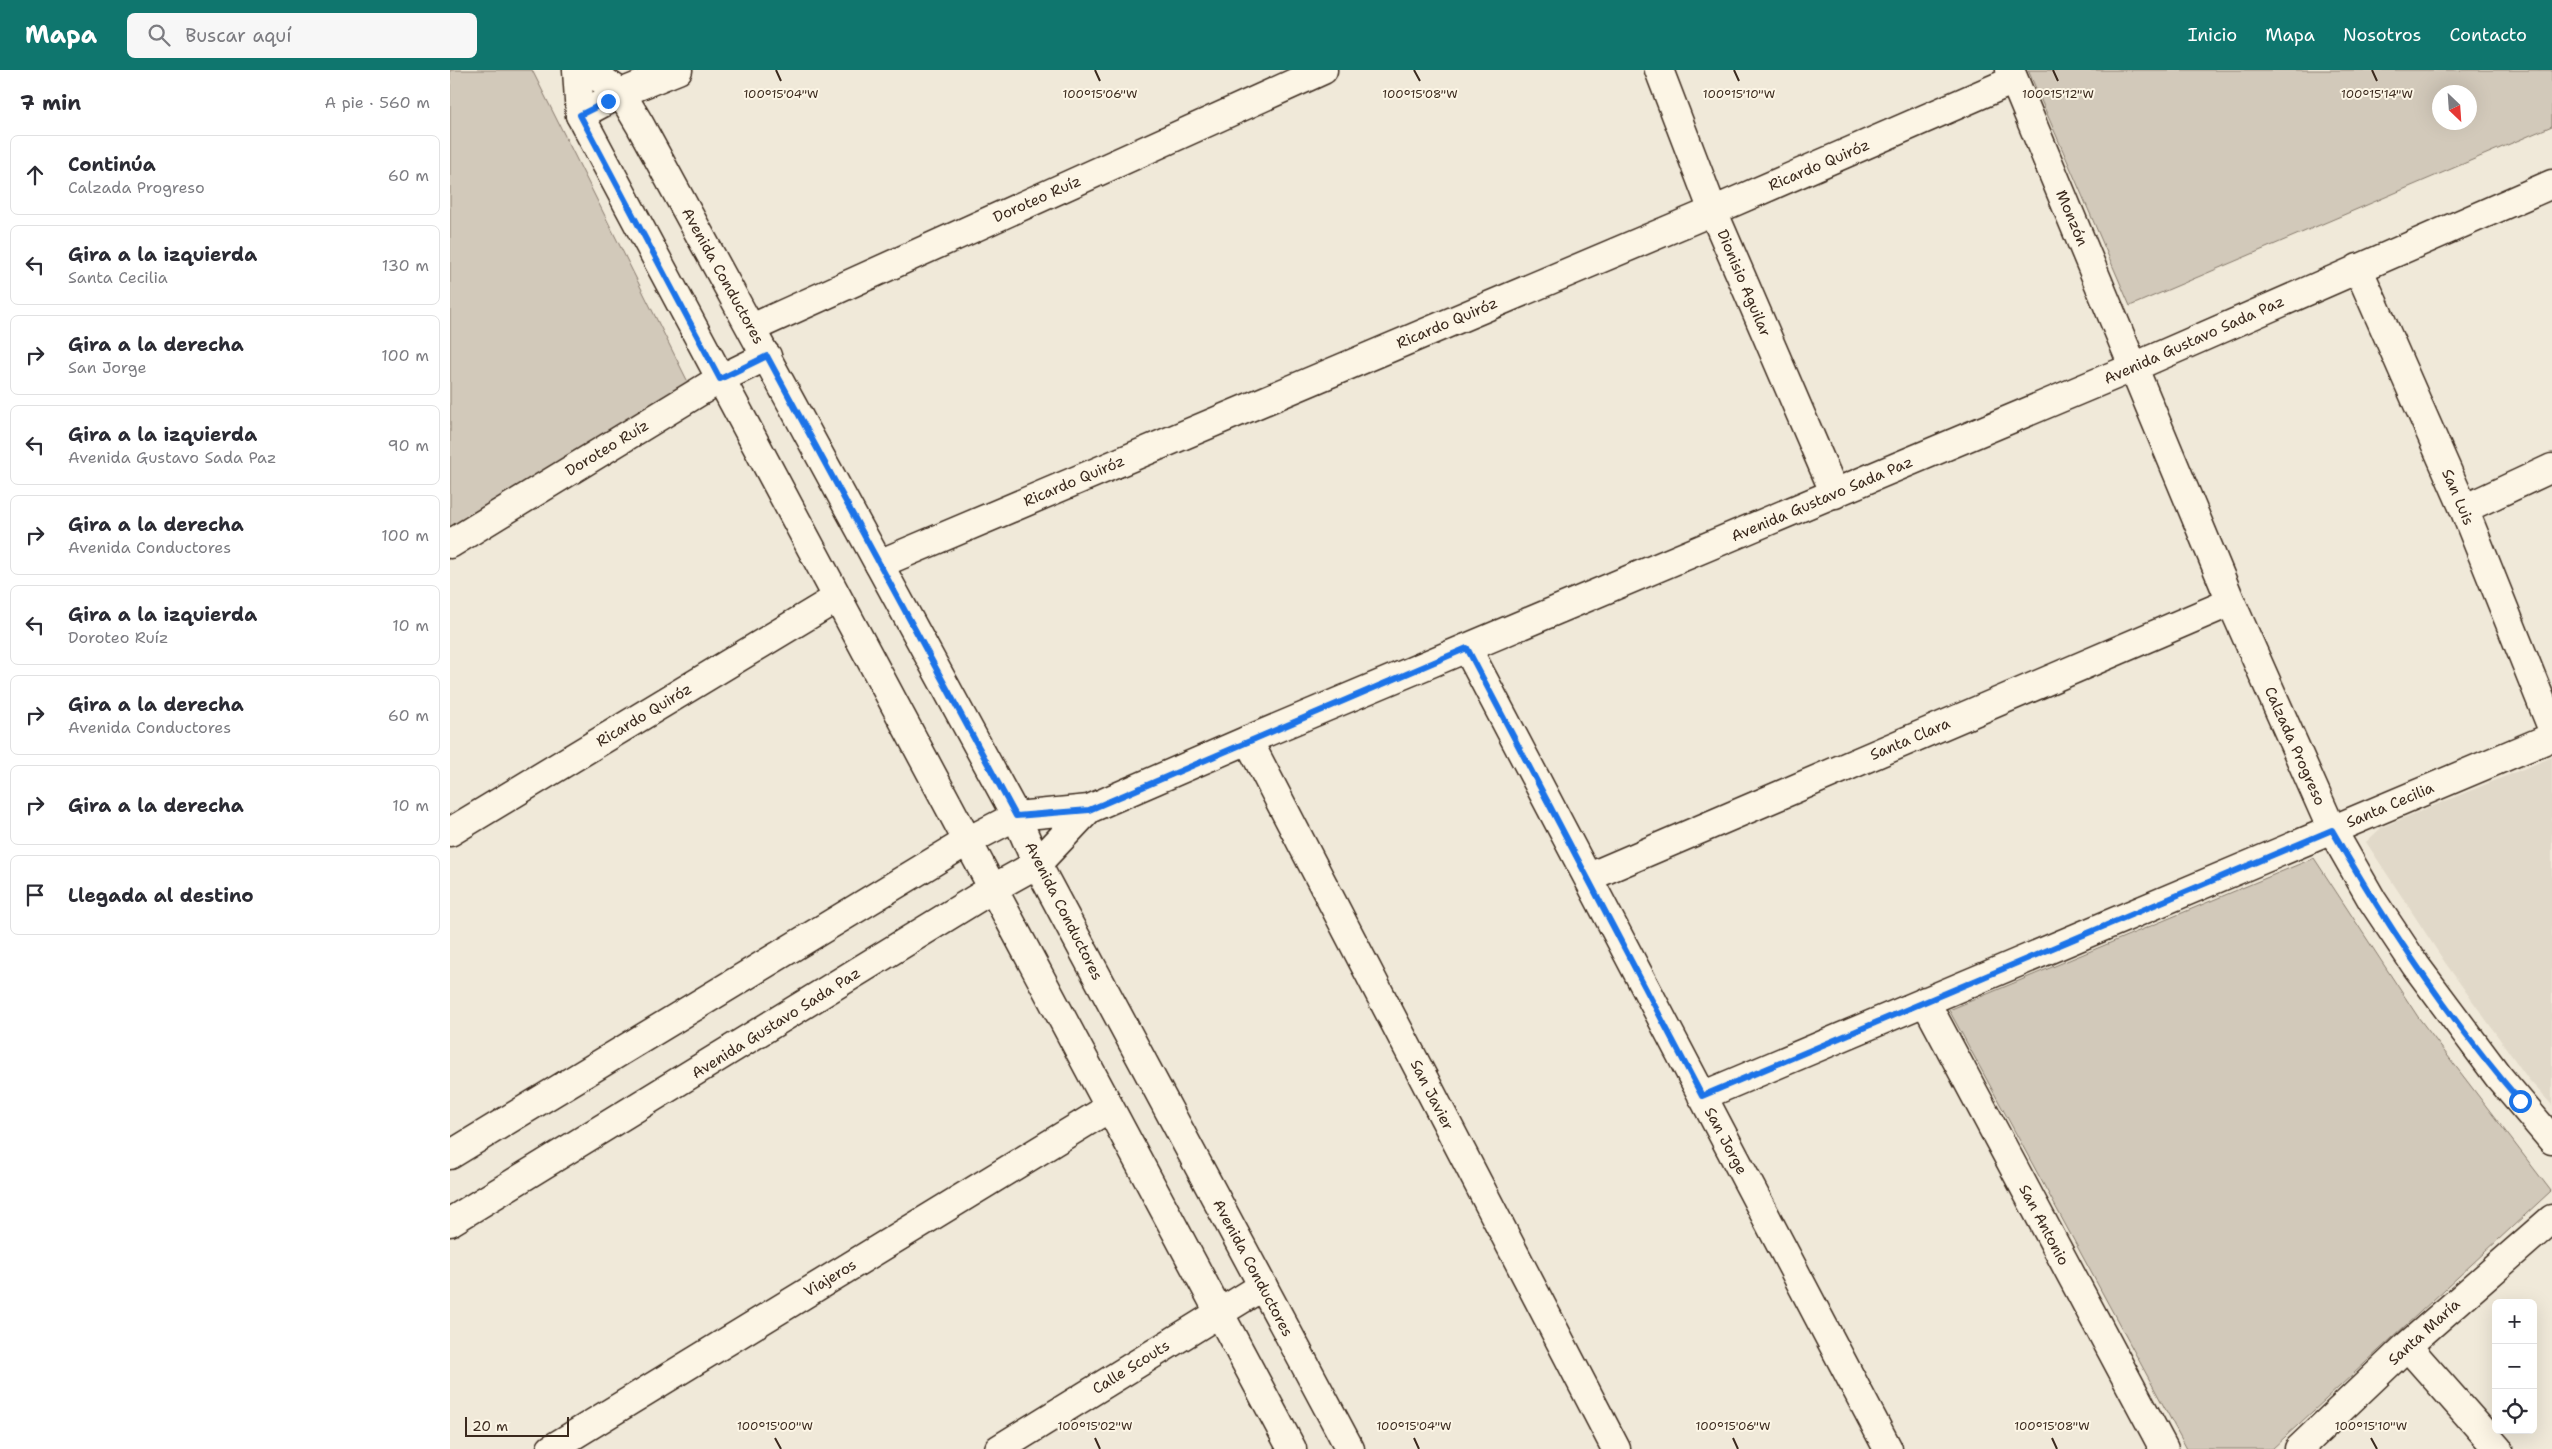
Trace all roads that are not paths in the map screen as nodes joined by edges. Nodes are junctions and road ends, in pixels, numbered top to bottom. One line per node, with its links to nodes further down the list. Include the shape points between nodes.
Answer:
1 (576, 70): 8 (street)
2 (588, 70): 7 (street, Avenida Conductores)
3 (678, 70): 7 (street)
4 (1323, 70): 12 (street, Doroteo Ruíz)
5 (1659, 70): 10 (street, Dionisio Aguilar)
6 (2012, 75): 10 (street, Ricardo Quiróz); 14 (street, Monzón)
7 (632, 83): 8 (street); 12 (street, Avenida Conductores)
8 (580, 115): 15 (street)
9 (2552, 184): 11 (street, Avenida Gustavo Sada Paz)
10 (1713, 211): 17 (street, Dionisio Aguilar); 20 (street, Ricardo Quiróz)
11 (2358, 268): 14 (street, Avenida Gustavo Sada Paz); 18 (street, San Luis)
12 (752, 328): 13 (street, Avenida Conductores)
13 (767, 356): 15 (street, Doroteo Ruíz); 20 (street, Avenida Conductores)
14 (2134, 367): 17 (street, Avenida Gustavo Sada Paz); 22 (street, Calzada Progreso)
15 (720, 379): 19 (street, Doroteo Ruíz); 21 (street)
16 (2552, 468): 18 (street)
17 (1835, 494): 23 (street, Avenida Gustavo Sada Paz)
18 (2464, 509): 24 (street, San Luis)
19 (450, 544)
20 (879, 564): 28 (street, Avenida Conductores)
21 (837, 598): 30 (street, Ricardo Quiróz); 31 (street)
22 (2231, 602): 29 (street, Calzada Progreso); 33 (street, Santa Clara)
23 (1467, 648): 26 (street, Avenida Gustavo Sada Paz); 33 (street, San Jorge)
24 (2552, 728)
25 (2552, 737): 29 (street, Santa Cecilia)
26 (1248, 740): 27 (street, Avenida Gustavo Sada Paz); 49 (street, San Javier)
27 (1089, 810): 28 (street, Avenida Gustavo Sada Paz); 32 (street, Avenida Gustavo Sada Paz)
28 (1016, 816): 31 (street, Avenida Gustavo Sada Paz); 32 (street, Avenida Conductores)
29 (2332, 830): 35 (street, Santa Cecilia); 38 (street, Calzada Progreso, via 2372,900 2422,973 2498,1076)
30 (450, 832)
31 (966, 842): 34 (street); 39 (street, Avenida Gustavo Sada Paz)
32 (1037, 864): 34 (street, Avenida Gustavo Sada Paz); 42 (street, Avenida Conductores)
33 (1589, 876): 36 (street, San Jorge)
34 (992, 889): 37 (street); 41 (street, Avenida Gustavo Sada Paz)
35 (1925, 1001): 36 (street, Santa Cecilia); 51 (street, San Antonio)
36 (1702, 1096): 50 (street, San Jorge)
37 (1109, 1108): 43 (street); 45 (street, Viajeros)
38 (2552, 1140)
39 (450, 1155)
40 (2552, 1219): 44 (street, Santa María)
41 (450, 1222)
42 (1262, 1286): 43 (street, Calle Scouts); 48 (street, Avenida Conductores)
43 (1219, 1311): 46 (street, Calle Scouts); 47 (street)
44 (2407, 1346): 52 (street, Santa María); 53 (street)
45 (551, 1449)
46 (999, 1449)
47 (1292, 1449)
48 (1350, 1449)
49 (1616, 1449)
50 (1888, 1449)
51 (2164, 1449)
52 (2299, 1449)
53 (2498, 1449)

